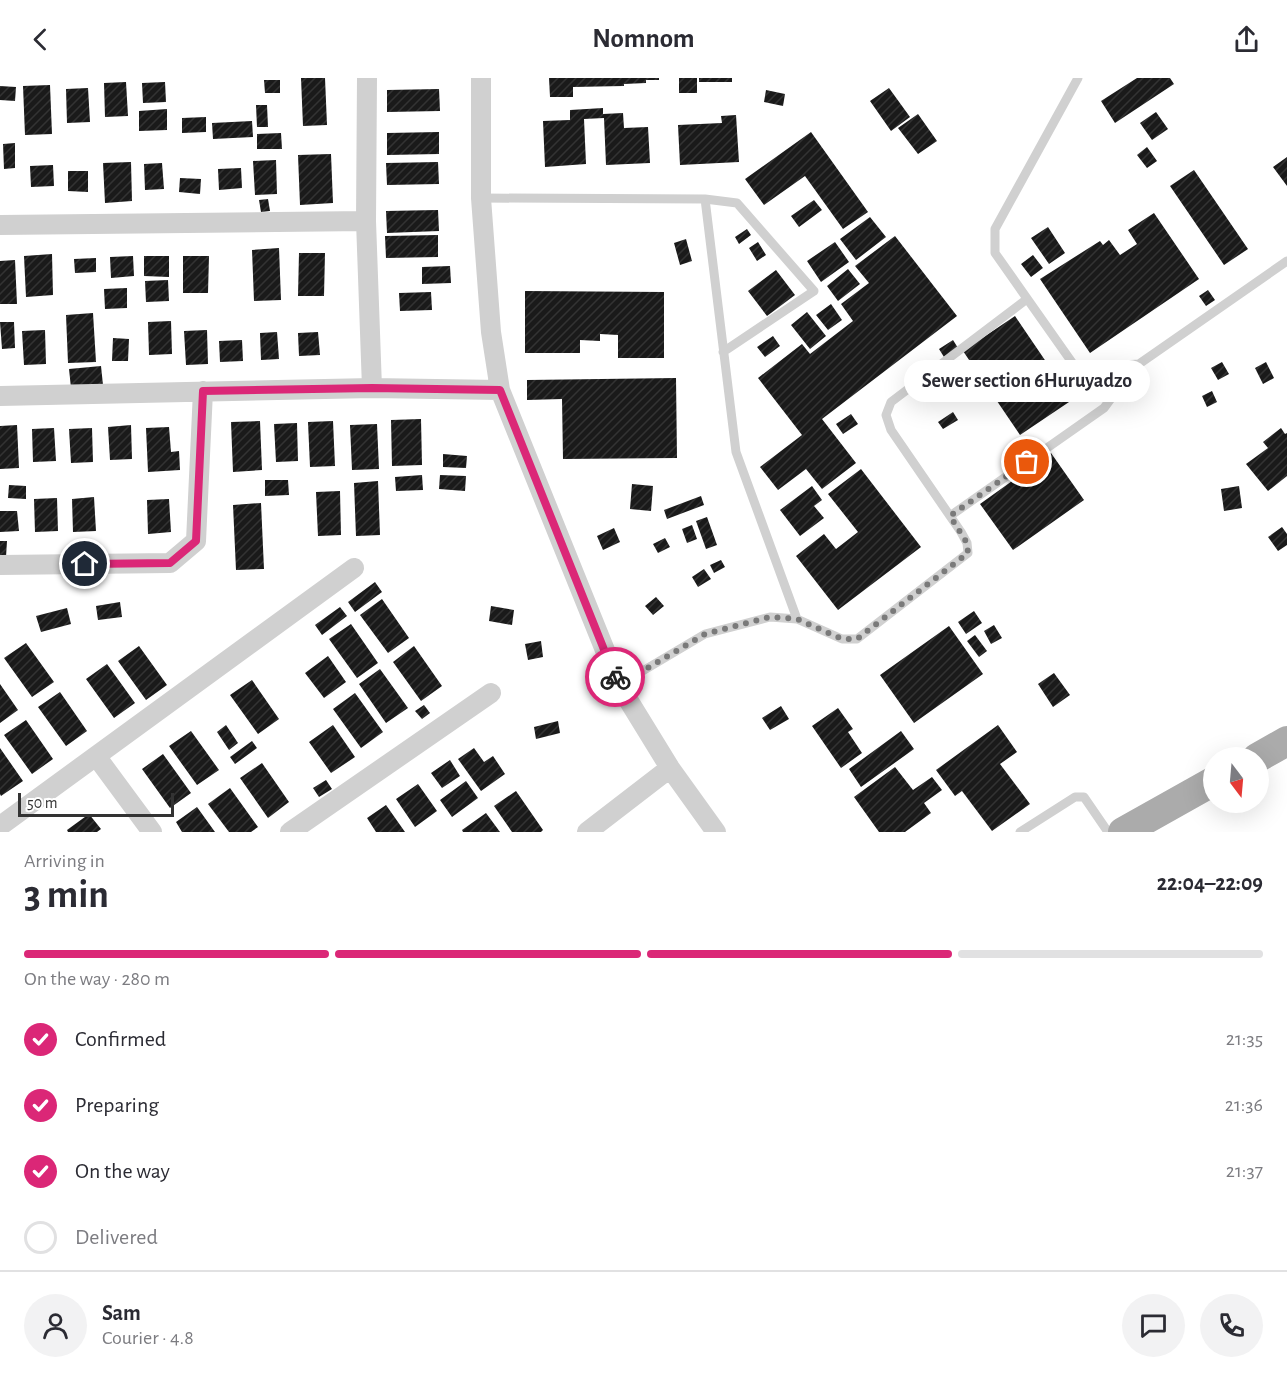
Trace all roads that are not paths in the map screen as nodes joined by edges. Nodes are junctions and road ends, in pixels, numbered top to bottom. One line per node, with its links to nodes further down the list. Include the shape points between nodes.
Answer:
1 (367, 78): 6 (street)
2 (481, 78): 4 (street)
3 (1078, 78): 9 (lane, via 995,229 995,253)
4 (481, 198): 5 (lane); 13 (street, via 491,332)
5 (705, 199): 10 (lane); 10 (lane, via 737,203 814,291)
6 (366, 220): 7 (street); 12 (street)
7 (0, 225)
8 (1287, 261): 11 (lane, via 1139,364)
9 (1027, 299): 11 (lane, via 1076,368); 16 (lane, via 891,402 886,415 891,430)
10 (723, 352): 19 (lane, via 736,452)
11 (1114, 366): 16 (lane, via 1115,393 1104,408)
12 (372, 388): 13 (street); 14 (street)
13 (500, 390): 20 (street)
14 (203, 391): 15 (street); 17 (street, via 196,541 170,563)
15 (0, 396)
16 (950, 516): 19 (lane, via 967,543 968,553 857,639 842,639)
17 (0, 565)
18 (354, 568): 24 (street)
19 (797, 619): 20 (lane, via 770,617 705,634)
20 (619, 685): 25 (street)
21 (491, 693): 29 (street)
22 (1287, 741): 23 (main road)
23 (1269, 751)
24 (96, 756): 27 (street); 28 (street)
25 (670, 768): 30 (street); 31 (street)
26 (1203, 787): 34 (main road)
27 (0, 826)
28 (152, 832)
29 (290, 832)
30 (587, 832)
31 (716, 832)
32 (1020, 832): 33 (lane, via 1075,797 1084,797)
33 (1108, 832)
34 (1123, 832)

